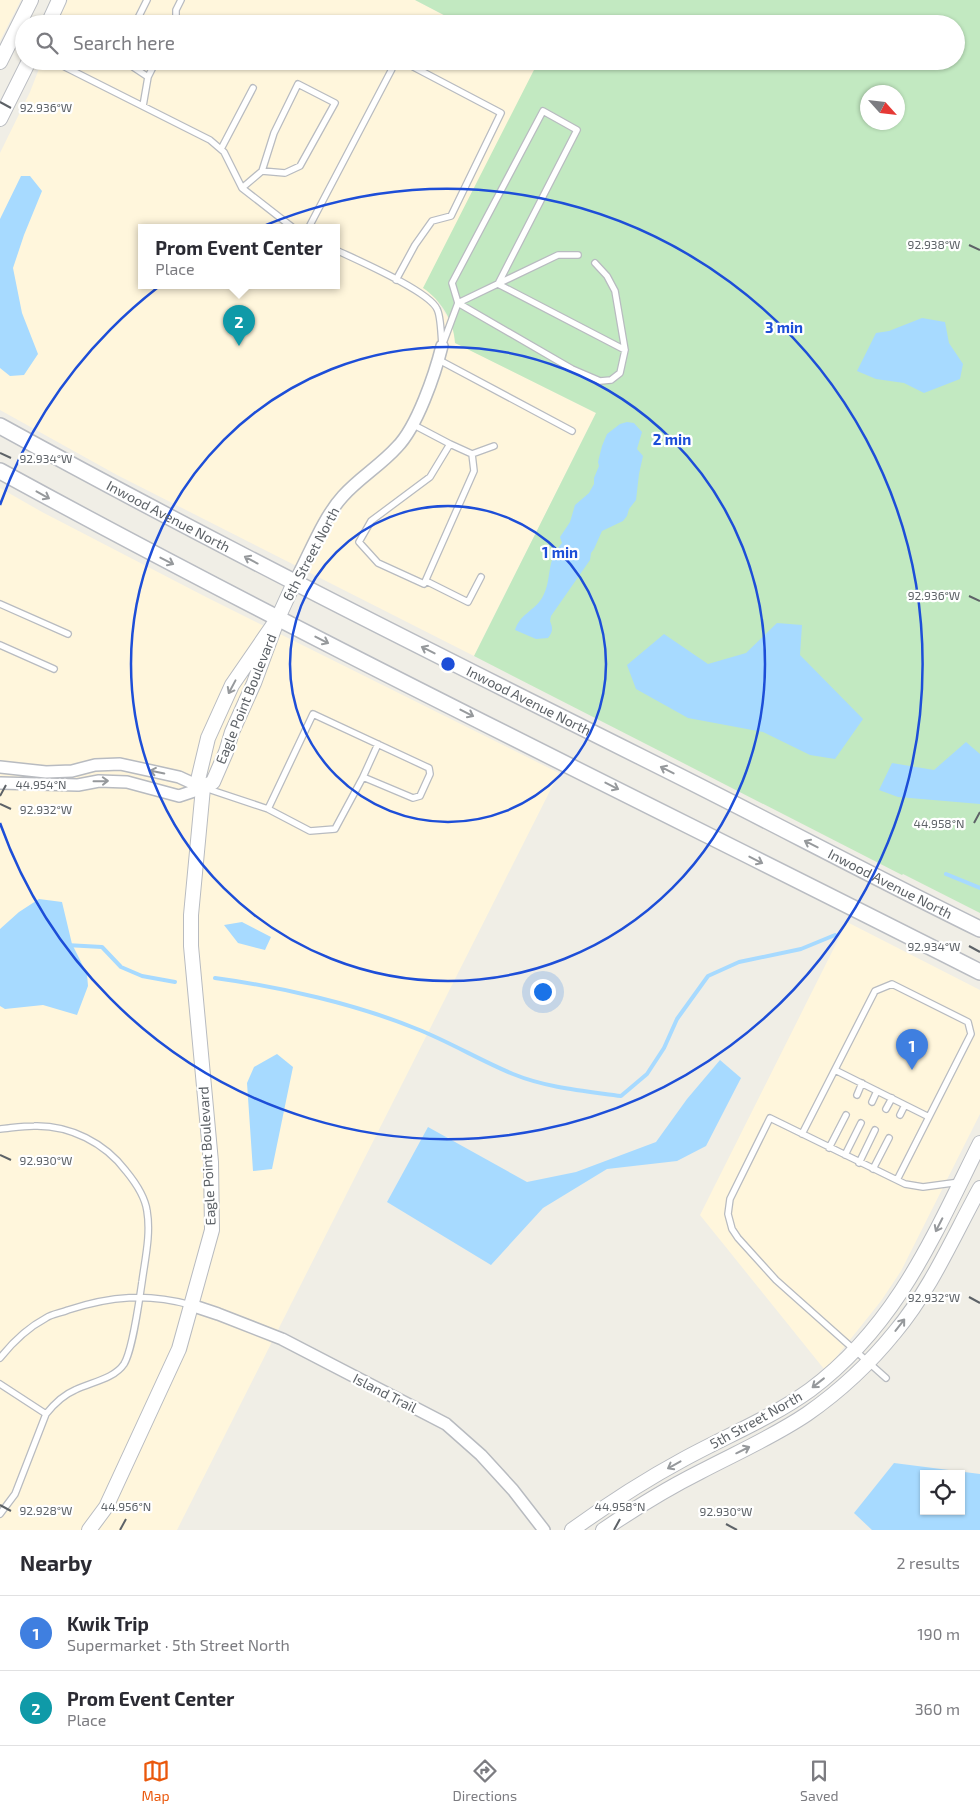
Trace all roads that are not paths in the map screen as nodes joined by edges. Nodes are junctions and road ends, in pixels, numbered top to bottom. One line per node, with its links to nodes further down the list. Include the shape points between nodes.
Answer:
1 (31, 0): 5 (street)
2 (59, 0): 6 (street)
3 (147, 0): 7 (lane)
4 (181, 0): 8 (lane)
5 (24, 15)
6 (52, 15)
7 (140, 15)
8 (176, 15)
9 (15, 32): 10 (street)
10 (11, 40): 11 (lane); 12 (street)
11 (15, 42)
12 (0, 62)
13 (24, 70): 22 (street)
14 (72, 70): 21 (lane)
15 (138, 70): 19 (lane)
16 (152, 70): 19 (lane)
17 (391, 70): 27 (lane)
18 (419, 70): 31 (lane, via 501,113 451,216 432,221)
19 (148, 77): 21 (lane)
20 (253, 88): 23 (lane)
21 (143, 106): 23 (lane, via 210,140)
22 (0, 119)
23 (221, 150): 25 (lane)
24 (262, 171): 24 (lane, via 274,133 298,84 336,103 300,166 285,173); 25 (lane)
25 (242, 188): 26 (lane)
26 (288, 224)
27 (311, 224)
28 (340, 252): 31 (lane)
29 (578, 255): 32 (lane, via 558,255)
30 (595, 263): 35 (lane, via 615,291)
31 (396, 280): 34 (lane, via 438,309)
32 (498, 284): 33 (lane); 33 (lane, via 577,130 543,111 452,283); 35 (lane)
33 (458, 303): 34 (lane); 35 (lane, via 572,369 600,381 611,380 620,372)
34 (442, 346): 36 (street, 6th Street North)
35 (625, 350)
36 (439, 360): 37 (street, 6th Street North); 39 (lane)
37 (412, 424): 40 (lane); 46 (street, 6th Street North, via 398,447 342,496)
38 (0, 426): 46 (main road, Inwood Avenue North, one-way to 38)
39 (572, 431)
40 (450, 444): 42 (lane); 45 (lane, via 430,477 371,521 359,542 378,563 424,584)
41 (494, 446): 42 (lane)
42 (472, 454): 45 (lane, via 474,471)
43 (0, 471): 48 (main road, one-way to 48)
44 (482, 577): 45 (lane, via 468,602)
45 (426, 581)
46 (294, 583): 48 (street, 6th Street North); 58 (main road, Inwood Avenue North, one-way to 46)
47 (0, 604): 49 (lane)
48 (278, 618): 56 (street, Eagle Point Boulevard, via 213,782); 56 (street, Eagle Point Boulevard, one-way to 56, via 232,686 208,738 198,780); 59 (main road, one-way to 59)
49 (68, 634)
50 (0, 645): 51 (lane)
51 (54, 669)
52 (378, 744): 54 (lane); 54 (lane, via 429,768 430,774 420,796 413,798); 57 (lane, via 313,714)
53 (0, 768): 56 (street, one-way to 53, via 179,777 120,764 46,772)
54 (363, 777): 57 (lane, via 335,829 310,831)
55 (0, 783): 56 (street, one-way to 56, via 78,785 99,780 127,782 179,796)
56 (203, 788): 57 (lane); 85 (street, Eagle Point Boulevard, via 191,915 211,1162 212,1230)
57 (268, 809)
58 (980, 929)
59 (980, 972)
60 (835, 1070): 61 (lane); 70 (lane, via 875,991 892,984 968,1022 971,1034); 74 (lane)
61 (862, 1084): 62 (lane); 63 (lane)
62 (878, 1091): 64 (lane); 65 (lane)
63 (857, 1095)
64 (892, 1098): 66 (lane); 67 (lane)
65 (872, 1102)
66 (905, 1105): 69 (lane); 70 (lane)
67 (886, 1109)
68 (846, 1115): 77 (lane)
69 (900, 1116)
70 (929, 1117): 81 (lane)
71 (861, 1123): 78 (lane)
72 (0, 1129): 84 (lane, via 55,1128 92,1142 117,1159 141,1193 147,1209 148,1233)
73 (875, 1130): 79 (lane)
74 (802, 1134): 77 (lane); 86 (lane, via 770,1118 733,1192 729,1221 738,1238 776,1280)
75 (889, 1138): 80 (lane)
76 (980, 1143): 82 (street, 5th Street North)
77 (830, 1148): 78 (lane)
78 (845, 1156): 79 (lane)
79 (859, 1163): 80 (lane)
80 (873, 1169): 81 (lane)
81 (897, 1180): 82 (lane, via 922,1187)
82 (961, 1182): 86 (street, 5th Street North, one-way to 86, via 910,1279 888,1311)
83 (980, 1188): 88 (street, 5th Street North, one-way to 83, via 903,1322 926,1289)
84 (140, 1296): 85 (lane); 87 (lane, via 91,1303 46,1317); 91 (lane, via 129,1351 120,1369 73,1390)
85 (191, 1306): 93 (street, Eagle Point Boulevard, via 179,1349 106,1507); 94 (street, Island Trail, via 282,1339 446,1424 481,1455)
86 (854, 1350): 88 (lane); 95 (street, 5th Street North, one-way to 95, via 826,1377 794,1400 650,1478)
87 (0, 1358)
88 (868, 1362): 89 (lane); 96 (street, 5th Street North, one-way to 88, via 656,1496 792,1424 836,1392)
89 (886, 1378)
90 (0, 1384): 91 (lane)
91 (46, 1414): 92 (lane, via 15,1494)
92 (0, 1514)
93 (89, 1530)
94 (544, 1530)
95 (572, 1530)
96 (603, 1530)

